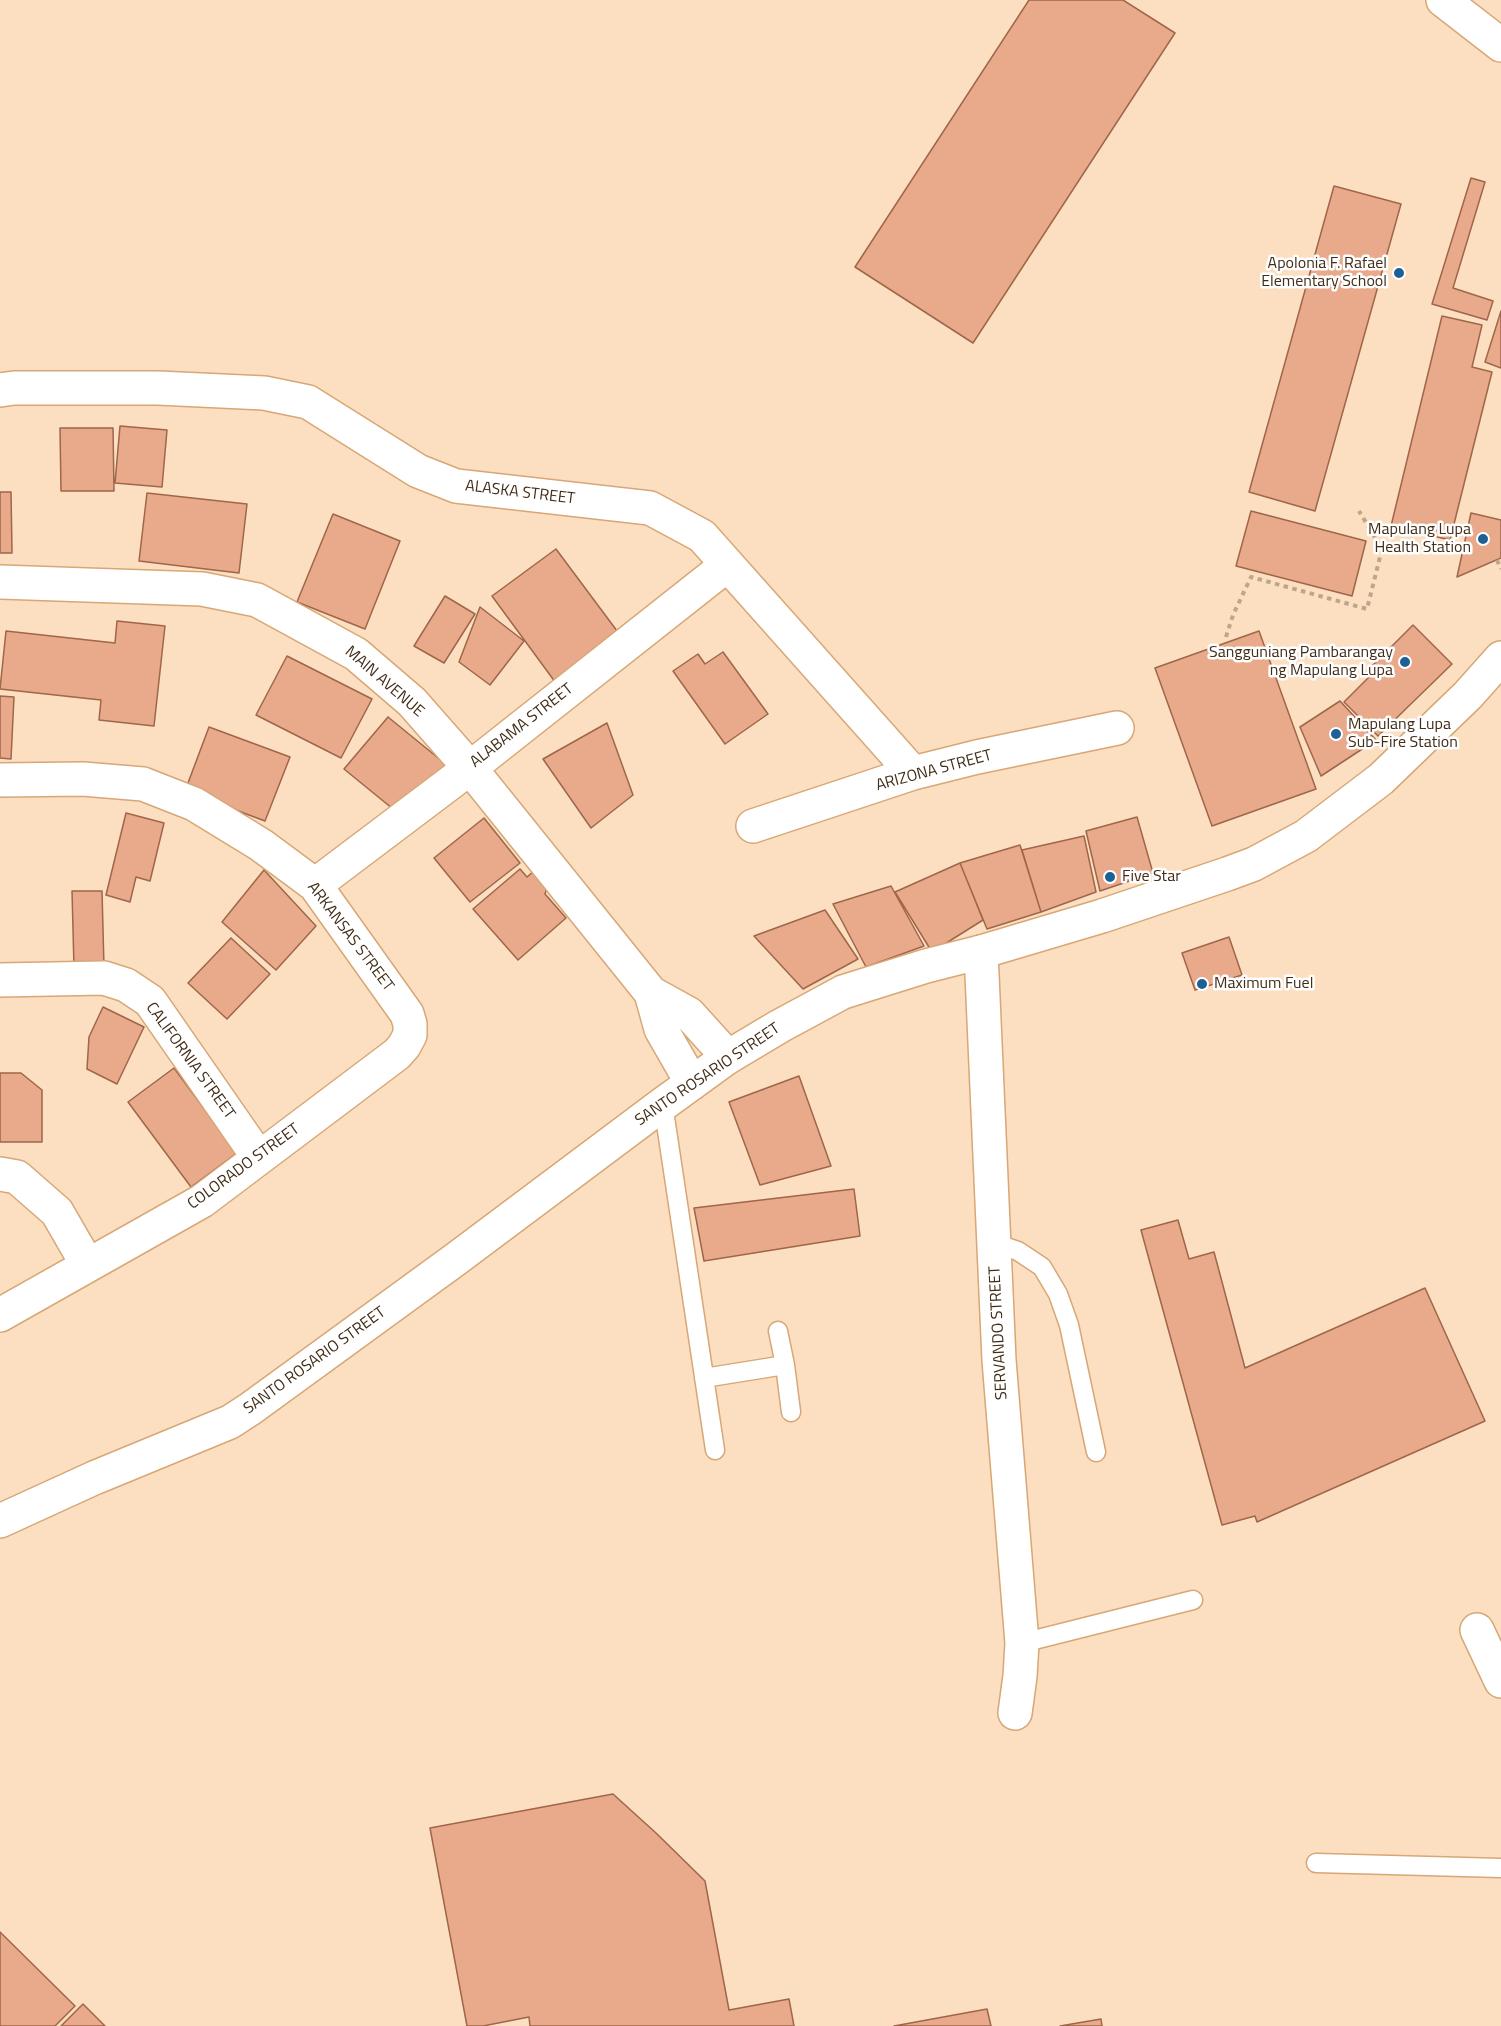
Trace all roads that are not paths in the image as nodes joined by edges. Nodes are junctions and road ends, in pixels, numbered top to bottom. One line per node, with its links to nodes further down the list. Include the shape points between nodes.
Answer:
1 (1443, 0): 2 (street)
2 (1501, 45)
3 (0, 390): 4 (street, ALASKA STREET, via 158,388 264,393 308,402 418,471 456,486 650,508 702,536)
4 (727, 565): 8 (street, ALABAMA STREET); 9 (street, ALASKA STREET)
5 (0, 582): 8 (street, MAIN AVENUE, via 202,589 257,600 356,654 412,702)
6 (1501, 658): 13 (street, SANTO ROSARIO STREET, via 1381,779 1298,841 1227,874)
7 (1118, 728): 9 (street, ARIZONA STREET)
8 (470, 768): 12 (street, ALABAMA STREET); 15 (street, MAIN AVENUE)
9 (913, 773): 11 (street, ARIZONA STREET)
10 (0, 780): 12 (street, ARKANSAS STREET, via 83,779 143,784 194,804 261,845)
11 (753, 826)
12 (315, 885): 16 (street, ARKANSAS STREET, via 407,1014)
13 (981, 952): 17 (street, SANTO ROSARIO STREET, via 843,992); 22 (street, SERVANDO STREET)
14 (0, 980): 20 (street, CALIFORNIA STREET, via 104,978 126,985 150,1001)
15 (651, 993): 17 (street, MAIN AVENUE, via 689,1014); 18 (street, MAIN AVENUE, via 661,1029)
16 (410, 1035): 20 (street, COLORADO STREET, via 397,1054)
17 (728, 1058): 18 (street, SANTO ROSARIO STREET)
18 (692, 1083): 19 (street, SANTO ROSARIO STREET)
19 (663, 1104): 27 (lane); 31 (street, SANTO ROSARIO STREET, via 230,1422)
20 (259, 1158): 23 (street, COLORADO STREET, via 202,1201)
21 (0, 1174): 23 (street, via 17,1177 57,1212)
22 (994, 1243): 30 (lane, via 1018,1251 1042,1268 1058,1294 1070,1325); 34 (street, SERVANDO STREET, via 999,1360)
23 (87, 1264): 24 (street, COLORADO STREET)
24 (0, 1315)
25 (778, 1331): 26 (lane)
26 (785, 1365): 27 (lane); 28 (lane)
27 (704, 1378): 29 (lane)
28 (791, 1412)
29 (715, 1450)
30 (1096, 1452)
31 (0, 1521)
32 (1193, 1600): 34 (lane)
33 (1477, 1630): 35 (street)
34 (1022, 1643): 36 (street, SERVANDO STREET)
35 (1501, 1681)
36 (1015, 1713)
37 (1316, 1863): 38 (lane)
38 (1501, 1868)

